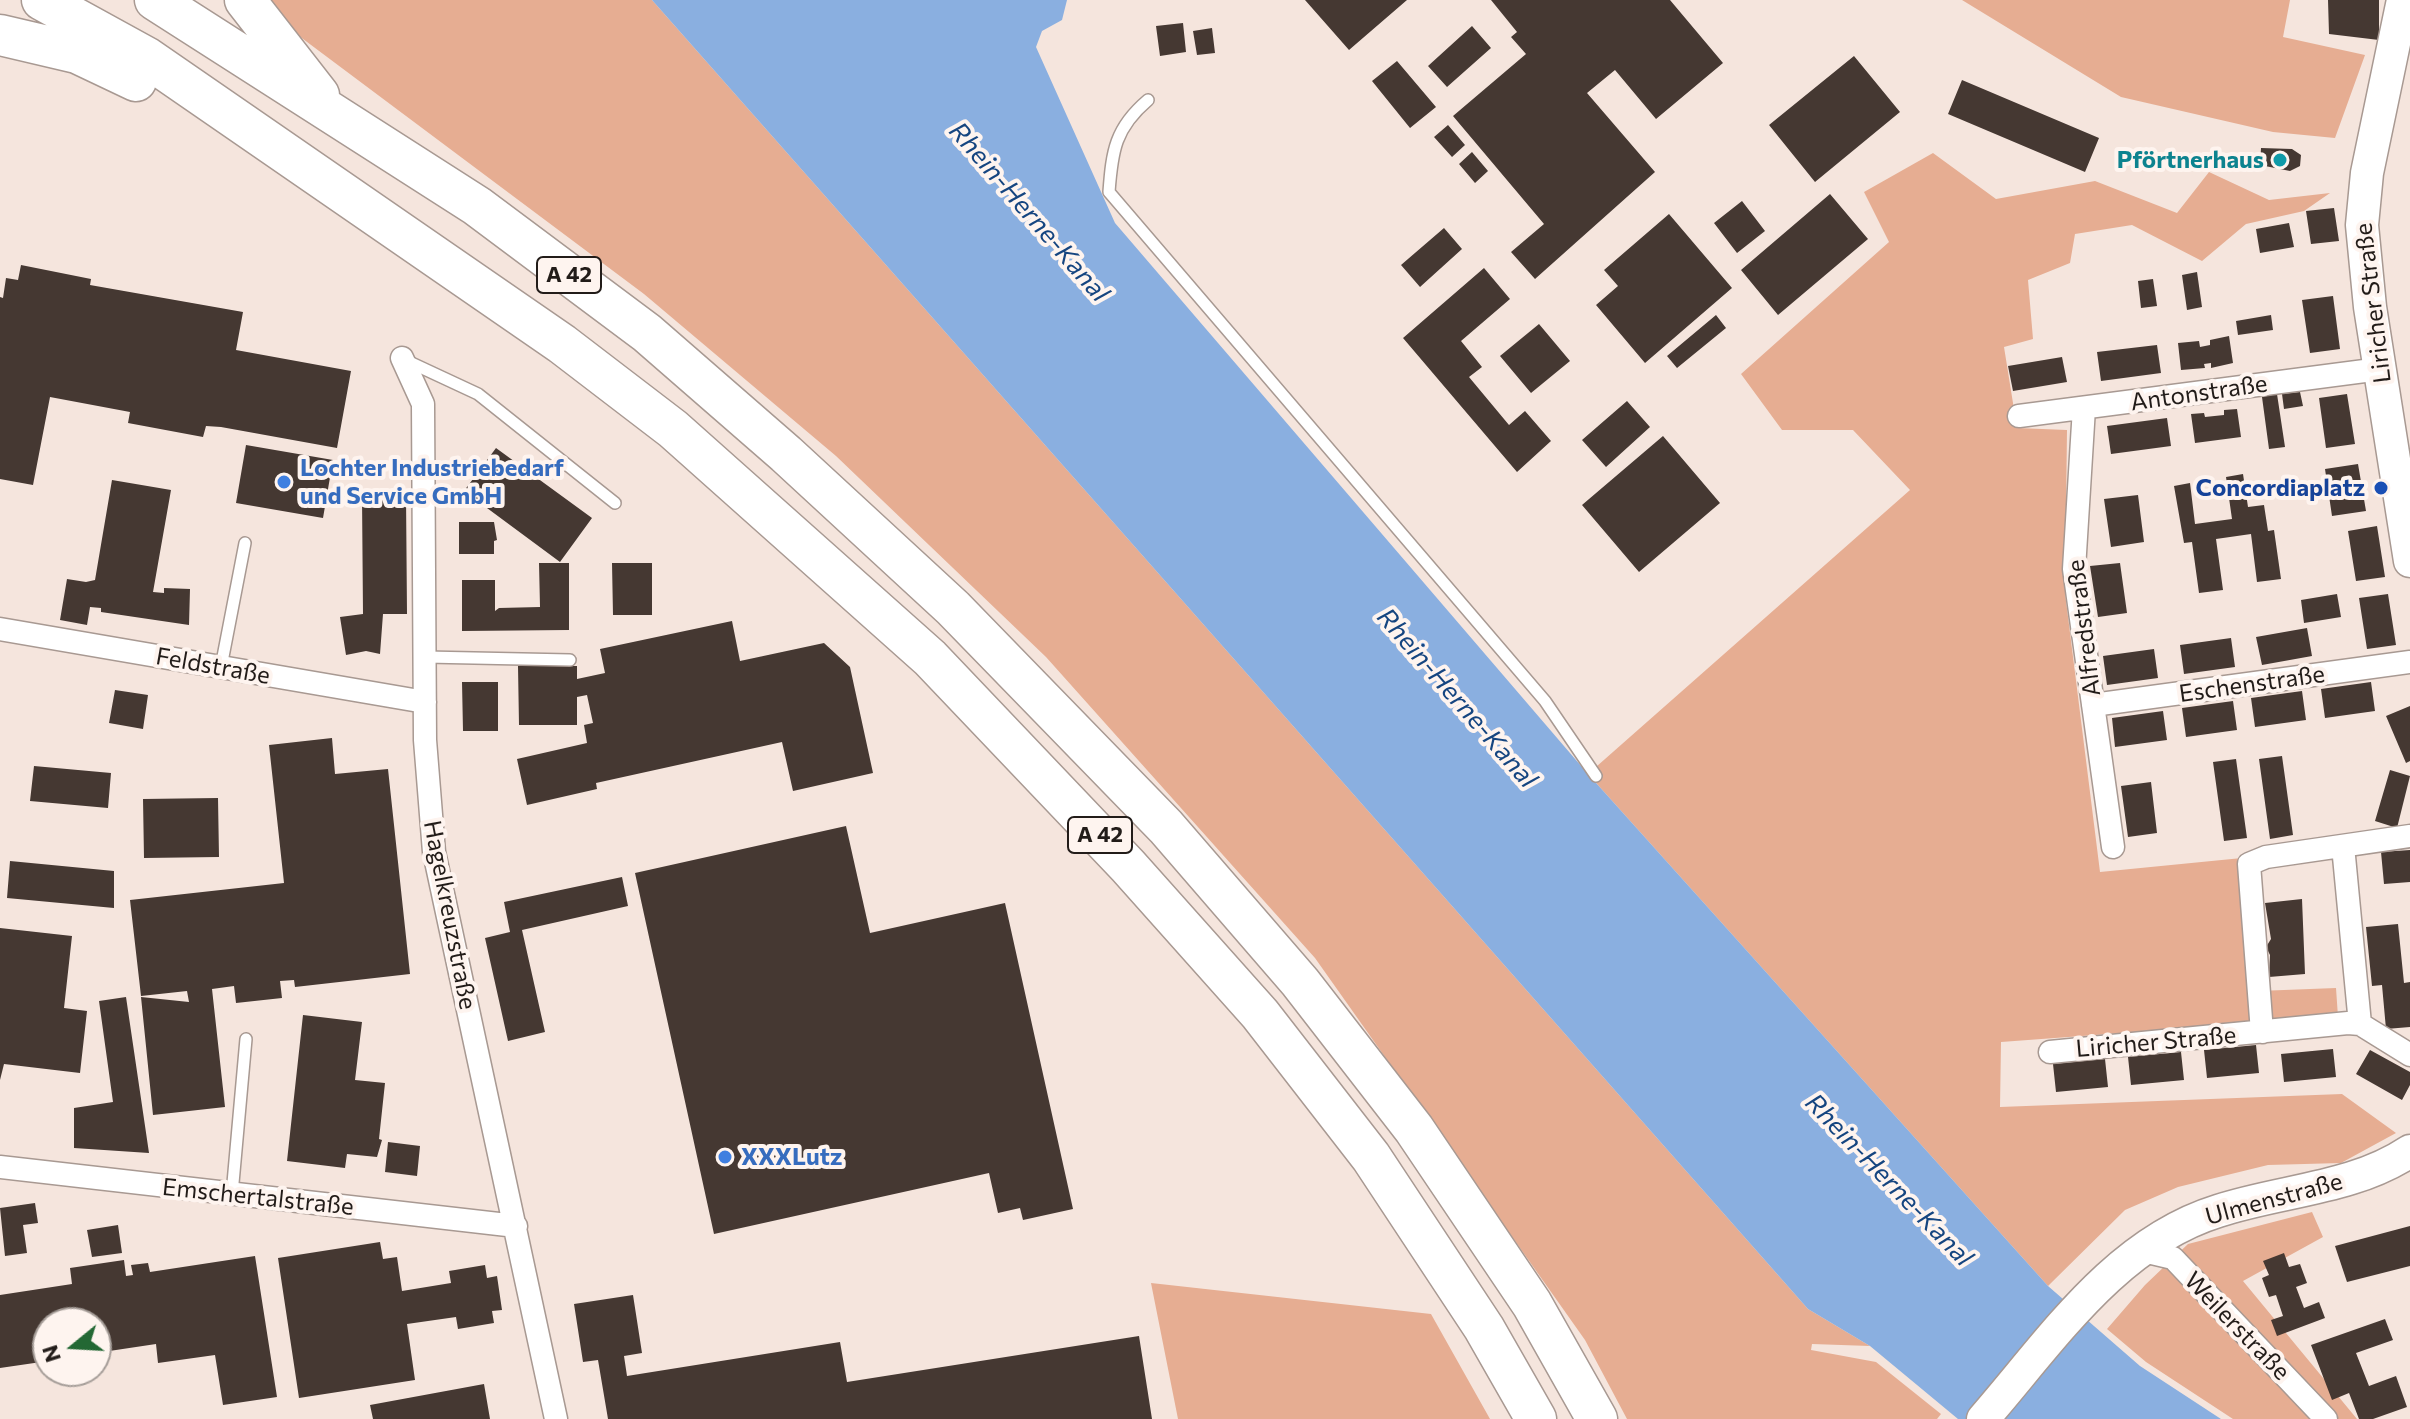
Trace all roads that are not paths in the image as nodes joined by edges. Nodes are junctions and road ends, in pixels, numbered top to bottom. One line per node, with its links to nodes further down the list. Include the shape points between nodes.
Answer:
1 (42, 0): 8 (highway, A 42, via 146,57)
2 (155, 0): 7 (highway, A 42)
3 (245, 0): 7 (highway)
4 (2403, 0): 10 (street, Liricher Straße, via 2363,205 2362,245)
5 (0, 35): 8 (highway, via 77,53 216,128)
6 (1148, 100): 23 (lane, via 1127,118 1112,153 1109,192 1545,701)
7 (336, 117): 39 (highway, A 42, via 477,206 647,333 931,587 1059,715 1166,827 1300,982 1405,1117 1532,1304)
8 (256, 132): 38 (highway, A 42, via 562,344 673,429 930,658 1260,1014 1371,1157 1484,1328)
9 (402, 358): 13 (lane, via 478,394); 17 (street, Hagelkreuzstraße, via 423,404)
10 (2380, 369): 11 (street, Antonstraße); 15 (street, Liricher Straße)
11 (2084, 408): 12 (street, Antonstraße); 22 (street, Alfredstraße, via 2074,569)
12 (2019, 416)
13 (615, 503)
14 (245, 543): 20 (lane)
15 (2410, 561)
16 (0, 629): 20 (street, Feldstraße)
17 (426, 657): 18 (lane); 21 (street, Hagelkreuzstraße)
18 (570, 660)
19 (2410, 662): 22 (street, Eschenstraße)
20 (221, 667): 21 (street, Feldstraße)
21 (425, 702): 35 (street, Hagelkreuzstraße, via 438,876)
22 (2093, 705): 26 (street, Alfredstraße)
23 (1596, 776)
24 (2410, 836): 25 (street, Liricher Straße)
25 (2343, 846): 27 (street); 28 (street, Liricher Straße, via 2266,857 2247,869)
26 (2113, 847)
27 (2360, 1024): 28 (street, Liricher Straße); 31 (street)
28 (2262, 1032): 30 (street, Liricher Straße)
29 (246, 1039): 34 (lane)
30 (2050, 1052)
31 (2410, 1055)
32 (2410, 1151): 36 (street, Ulmenstraße, via 2343,1181 2218,1211)
33 (0, 1167): 34 (street, Emschertalstraße)
34 (232, 1194): 35 (street, Emschertalstraße)
35 (516, 1226): 37 (street, Hagelkreuzstraße)
36 (2139, 1250): 40 (street, Ulmenstraße, via 2084,1303); 41 (street, Weilerstraße, via 2173,1258)
37 (556, 1419)
38 (1536, 1419)
39 (1597, 1419)
40 (1983, 1419)
41 (2326, 1419)

